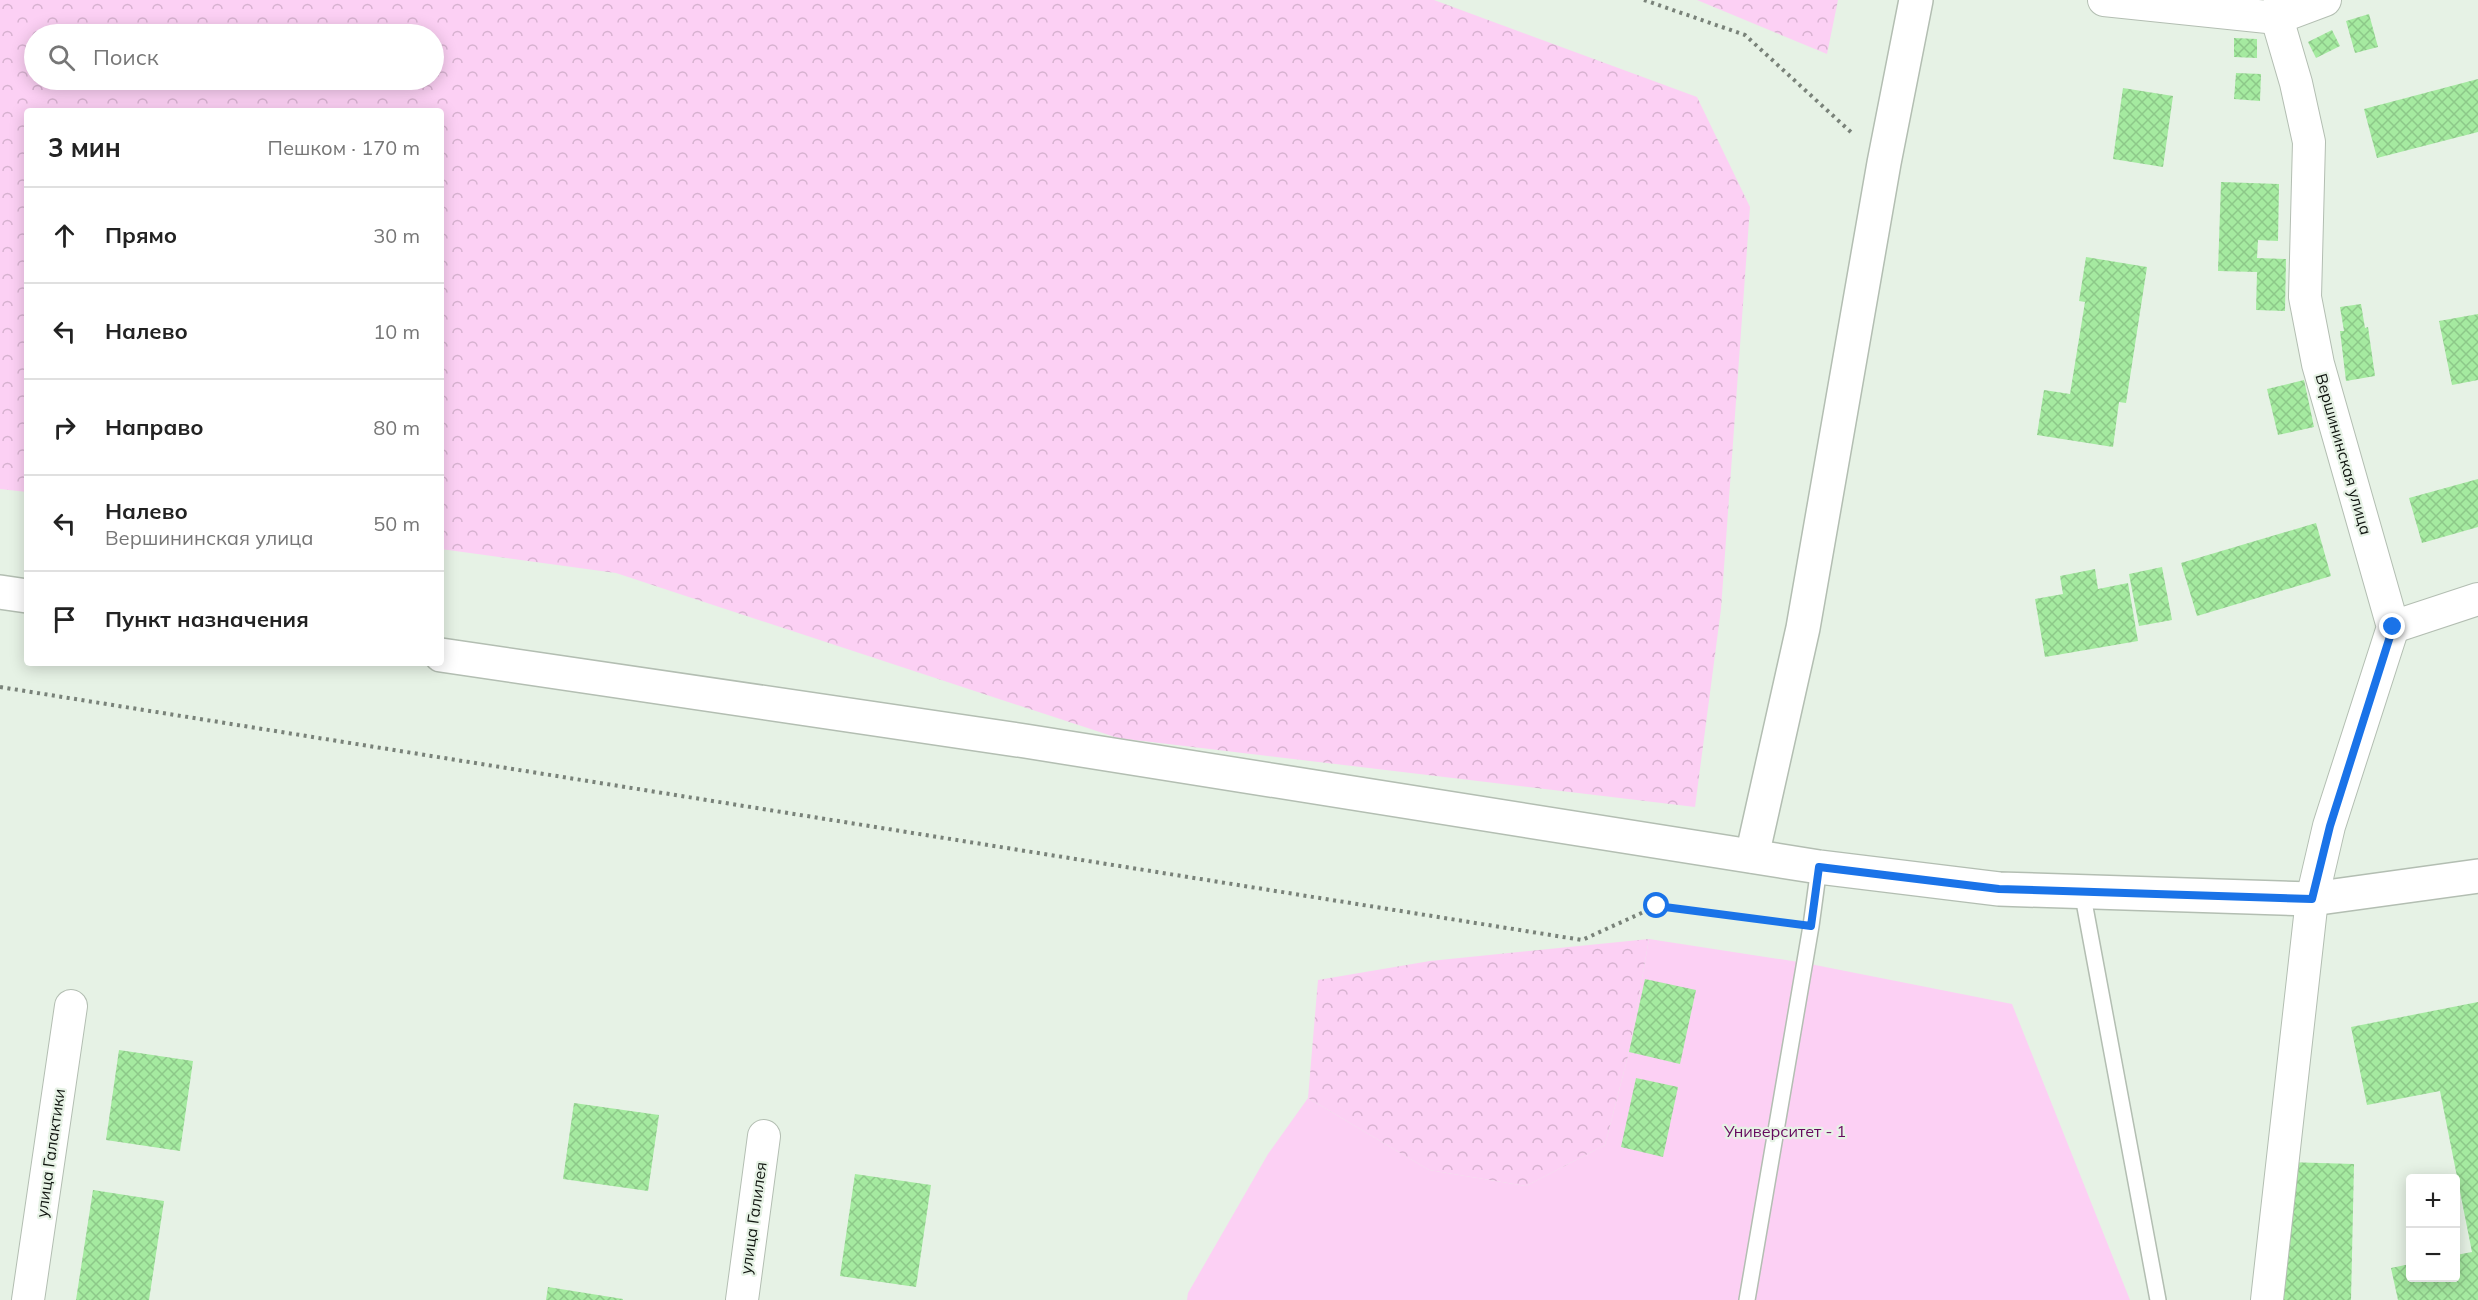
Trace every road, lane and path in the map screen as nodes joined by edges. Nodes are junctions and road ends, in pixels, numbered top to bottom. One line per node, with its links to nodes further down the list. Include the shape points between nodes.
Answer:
1 (1644, 0): 6 (path, via 1745,35)
2 (1916, 0): 6 (street)
3 (2104, 0): 5 (street)
4 (2325, 0): 5 (street)
5 (2279, 9): 10 (street, Вершининская улица, via 2309,142 2305,297 2318,364)
6 (1884, 163): 13 (street, via 1803,628)
7 (0, 592): 8 (street)
8 (24, 596)
9 (2478, 599): 10 (street)
10 (2393, 627): 17 (street, via 2330,826)
11 (444, 655): 13 (street, via 1013,739)
12 (0, 687): 18 (path, via 1582,940 1657,906)
13 (1752, 856): 14 (street)
14 (1819, 867): 16 (street, via 1999,889); 18 (lane)
15 (2478, 876): 17 (street)
16 (2082, 891): 17 (street); 24 (lane)
17 (2312, 899): 25 (street)
18 (1811, 926): 23 (lane)
19 (71, 1006): 21 (street, улица Галактики)
20 (764, 1136): 22 (street, улица Галилея)
21 (28, 1300)
22 (742, 1300)
23 (1747, 1300)
24 (2158, 1300)
25 (2267, 1300)

